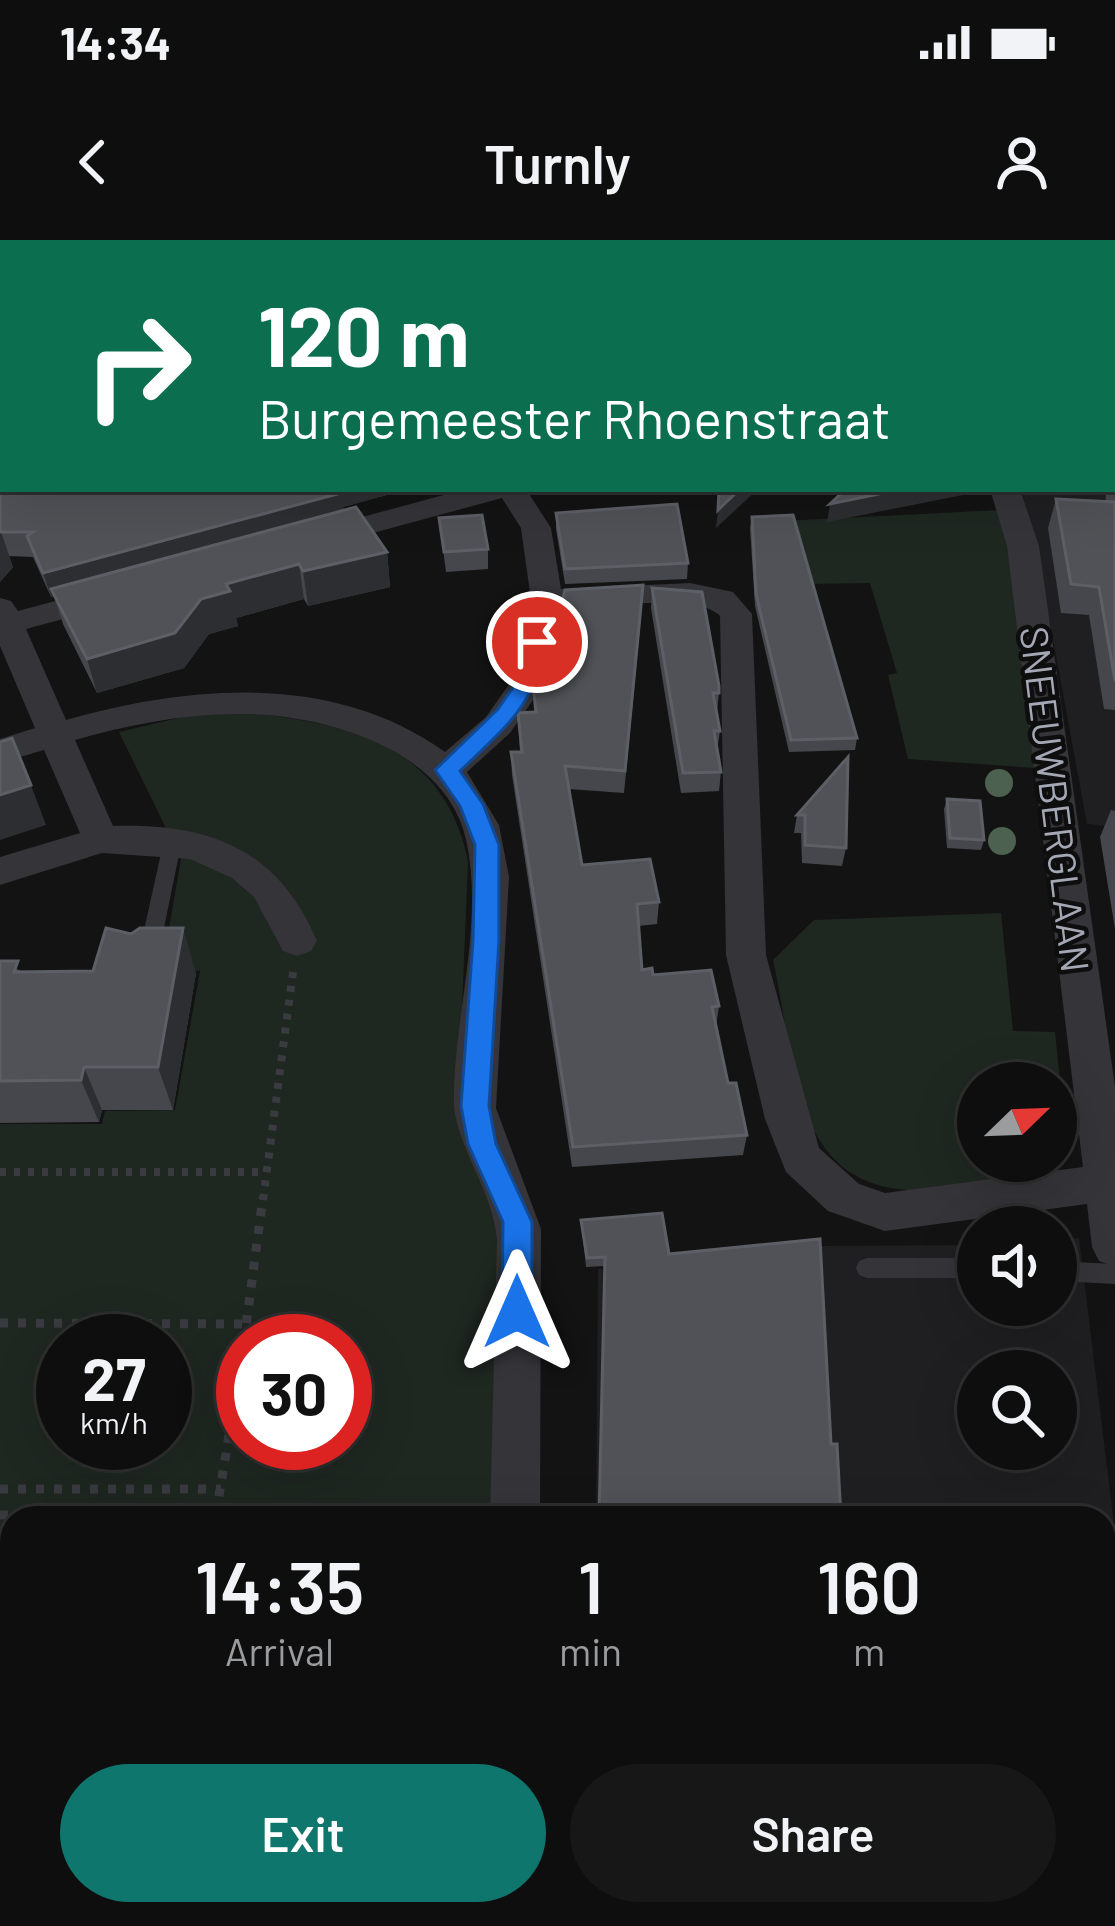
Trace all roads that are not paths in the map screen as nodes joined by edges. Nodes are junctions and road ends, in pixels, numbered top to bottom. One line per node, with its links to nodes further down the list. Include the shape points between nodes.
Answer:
1 (489, 492): 4 (street)
2 (513, 492): 6 (street, via 536,528)
3 (1006, 492): 16 (street, SNEEUWBERGLAAN, via 1023,546)
4 (277, 550)
5 (142, 587): 7 (street)
6 (548, 600): 10 (street, via 527,684 498,724); 16 (street, via 690,593 722,599 736,614 746,955 786,1119 818,1178 844,1198 885,1212)
7 (3, 620): 8 (street)
8 (56, 734): 9 (street); 10 (street, via 134,711 226,699 291,704 358,722); 11 (street)
9 (0, 752)
10 (447, 770): 22 (street, via 487,845 475,1106 482,1144 518,1222)
11 (101, 840): 12 (street); 13 (street)
12 (173, 840): 14 (street, via 264,880); 15 (lane)
13 (0, 871)
14 (297, 941)
15 (146, 966)
16 (1107, 1183): 17 (street, SNEEUWBERGLAAN)
17 (1115, 1247)
18 (867, 1268): 19 (lane)
19 (957, 1268)
20 (1077, 1272): 21 (lane)
21 (1115, 1274)
22 (515, 1506)

